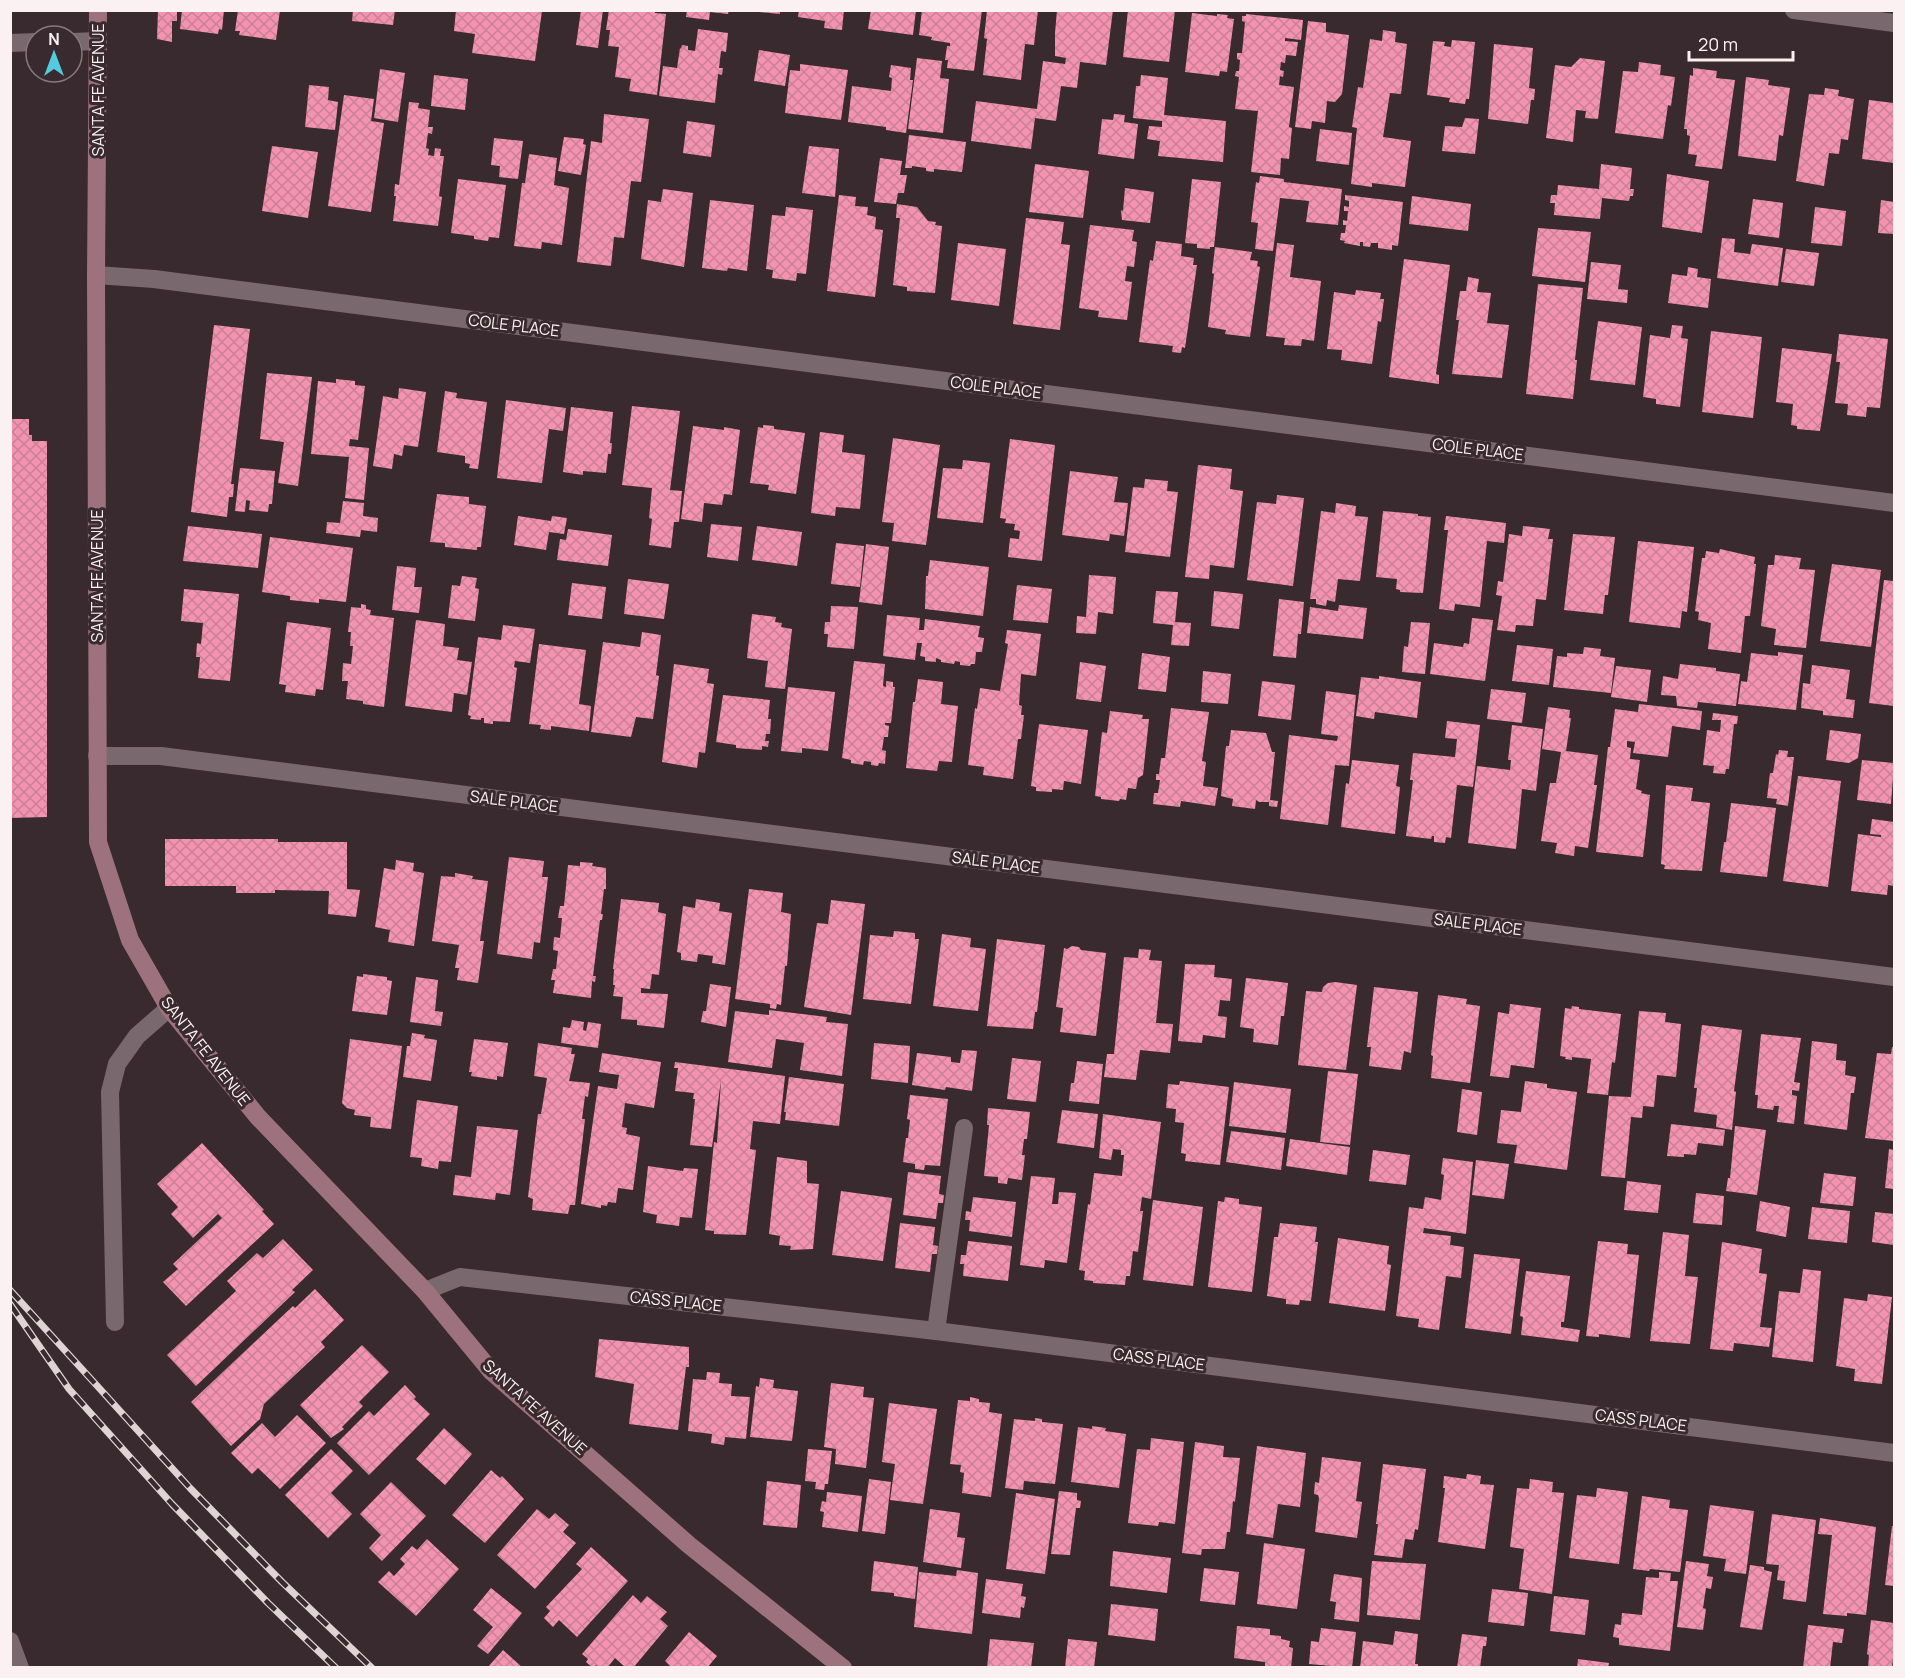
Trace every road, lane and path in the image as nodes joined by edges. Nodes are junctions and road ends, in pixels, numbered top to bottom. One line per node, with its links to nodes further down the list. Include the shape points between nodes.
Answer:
1 (98, 10): 4 (main road, SANTA FE AVENUE)
2 (1794, 10): 3 (street)
3 (1894, 23)
4 (98, 41): 5 (street); 6 (main road, SANTA FE AVENUE)
5 (84, 42)
6 (96, 275): 7 (street, COLE PLACE, via 154,279); 8 (main road, SANTA FE AVENUE)
7 (1894, 503)
8 (97, 756): 9 (street, SALE PLACE, via 160,756); 10 (main road, SANTA FE AVENUE, via 98,842 130,940)
9 (1894, 976)
10 (169, 1008): 12 (main road, SANTA FE AVENUE, via 258,1117); 13 (street, via 136,1036 117,1064 110,1092)
11 (964, 1128): 14 (street)
12 (425, 1291): 14 (street, CASS PLACE, via 460,1277); 18 (main road, SANTA FE AVENUE, via 491,1371 689,1545)
13 (116, 1322)
14 (936, 1331): 15 (street, CASS PLACE)
15 (1894, 1453)
16 (10, 1641): 17 (street)
17 (20, 1668)
18 (843, 1668)

